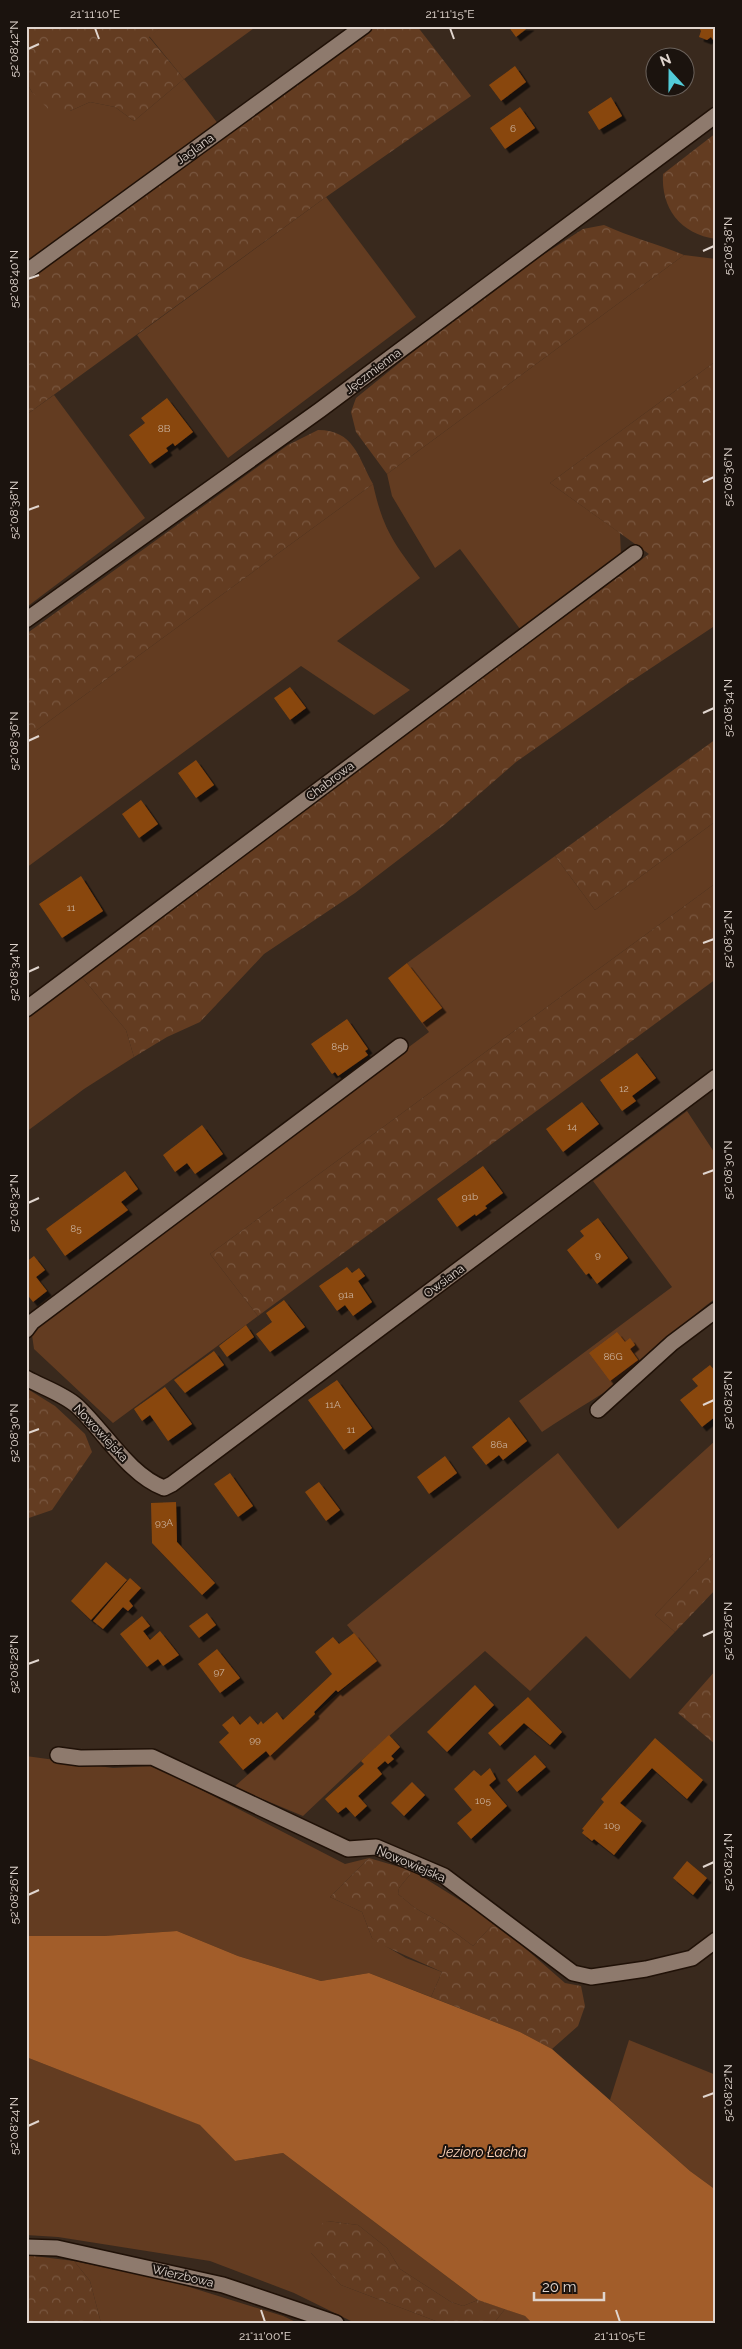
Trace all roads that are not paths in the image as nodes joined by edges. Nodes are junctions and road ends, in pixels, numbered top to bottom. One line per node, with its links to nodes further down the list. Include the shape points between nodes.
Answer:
1 (364, 26): 3 (street, Jaglana)
2 (716, 115): 5 (street, Jęczmienna, via 328,404)
3 (26, 272)
4 (634, 553): 6 (street, Chabrowa)
5 (26, 620)
6 (26, 1009)
7 (400, 1046): 10 (street, via 39,1316)
8 (716, 1077): 13 (street, Owsiana)
9 (716, 1310): 12 (street, via 672,1343)
10 (26, 1330)
11 (26, 1378): 13 (street, Nowowiejska, via 75,1404 133,1468 152,1484 164,1488)
12 (598, 1410)
13 (172, 1484)
14 (58, 1755): 15 (street, Nowowiejska, via 80,1758 152,1756 348,1849 376,1847 444,1876 573,1973 591,1977 654,1967 692,1958)
15 (716, 1940)
16 (26, 2247): 17 (street, Wierzbowa, via 57,2248 223,2285)
17 (336, 2323)

